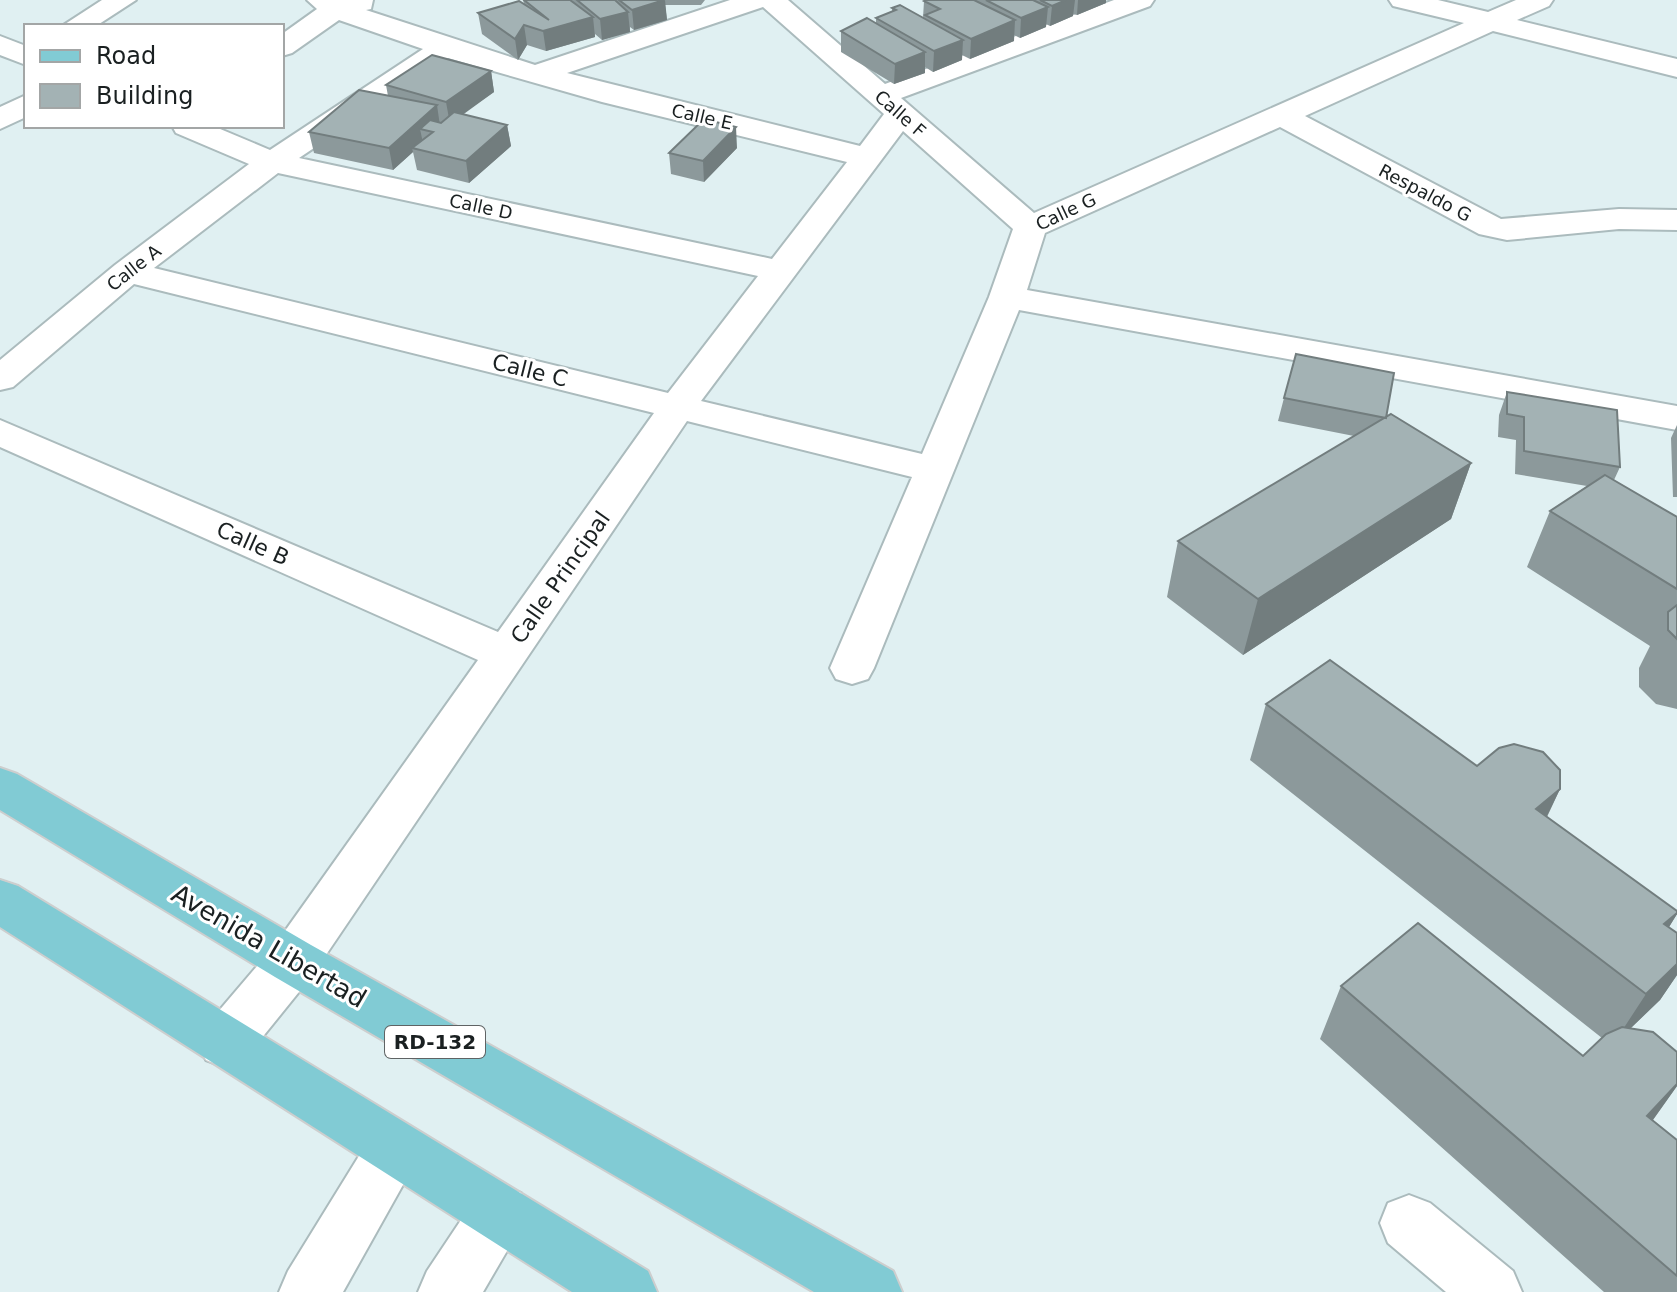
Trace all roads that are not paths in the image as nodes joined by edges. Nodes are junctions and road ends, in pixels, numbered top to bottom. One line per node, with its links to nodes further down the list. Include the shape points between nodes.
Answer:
1 (122, 0): 10 (street)
2 (371, 0): 8 (street)
3 (757, 0): 14 (street)
4 (772, 0): 16 (street, Calle F)
5 (1140, 0): 16 (street)
6 (1403, 0): 9 (street)
7 (1539, 0): 9 (street, Calle G)
8 (328, 5): 11 (street); 12 (street, Calle E)
9 (1493, 21): 13 (street); 17 (street, Calle G)
10 (80, 24)
11 (284, 45)
12 (446, 48): 14 (street, Calle E); 21 (street, Calle A)
13 (1677, 68)
14 (536, 74): 20 (street, Calle E)
15 (24, 105): 18 (street)
16 (889, 105): 20 (street, Calle Principal); 23 (street, Calle F)
17 (1281, 115): 22 (street, Respaldo G, via 1491,227); 23 (street, Calle G)
18 (0, 120)
19 (192, 128): 21 (street, Calle D)
20 (868, 157): 24 (street, Calle Principal)
21 (272, 162): 24 (street, Calle D); 25 (street, Calle A)
22 (1677, 220)
23 (1030, 227): 26 (street, Calle G)
24 (781, 271): 28 (street, Calle Principal)
25 (127, 272): 27 (street, Calle A); 28 (street, Calle C)
26 (1007, 297): 29 (street); 31 (street, Calle G)
27 (0, 379)
28 (678, 406): 31 (street, Calle C); 32 (street, Calle Principal)
29 (1677, 418)
30 (0, 432): 32 (street, Calle B)
31 (933, 470): 33 (street, Calle G)
32 (506, 654): 36 (street, Calle Principal)
33 (852, 668)
34 (0, 787): 36 (main road, Avenida Libertad / RD-132)
35 (0, 901): 37 (main road)
36 (293, 961): 37 (street, Calle Principal); 44 (main road, Avenida Libertad / RD-132)
37 (225, 1043): 38 (main road)
38 (395, 1149): 39 (main road); 41 (street)
39 (500, 1213): 42 (street); 43 (main road)
40 (1409, 1223): 45 (street)
41 (309, 1292)
42 (448, 1292)
43 (627, 1292)
44 (872, 1292)
45 (1492, 1292)

